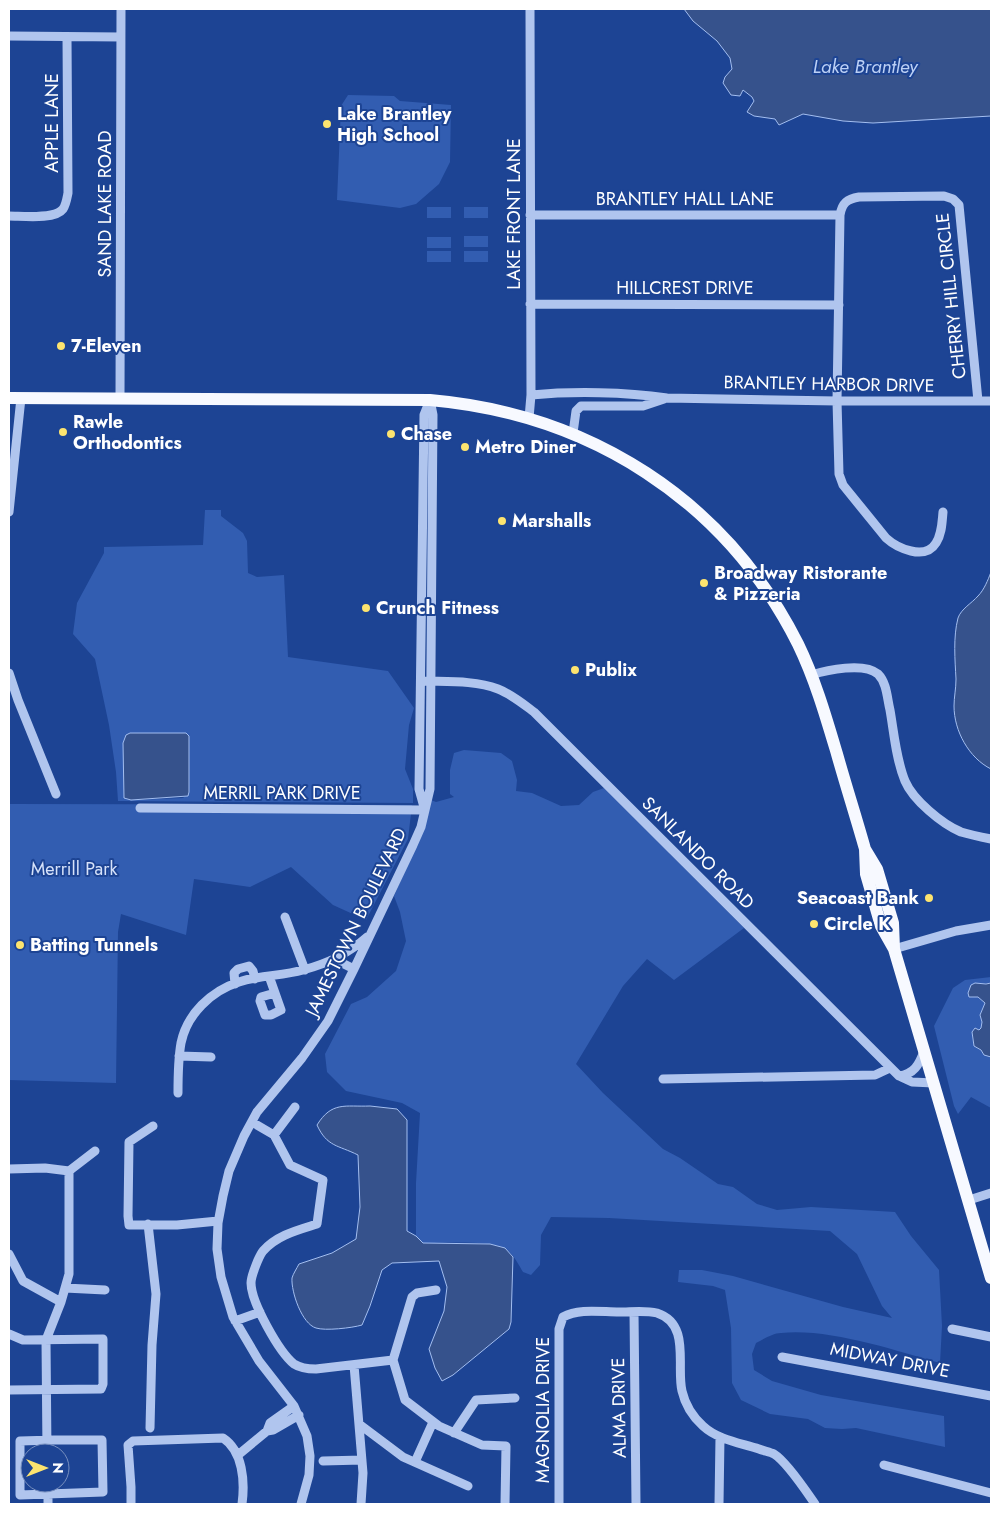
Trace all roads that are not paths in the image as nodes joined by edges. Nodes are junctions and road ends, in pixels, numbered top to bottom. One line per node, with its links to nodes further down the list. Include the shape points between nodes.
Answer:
1 (121, 9): 5 (street, SAND LAKE ROAD)
2 (530, 9): 6 (street, LAKE FRONT LANE)
3 (9, 36): 4 (street)
4 (68, 37): 5 (street); 8 (street, APPLE LANE, via 68,193 63,209 51,216)
5 (121, 37): 14 (street, SAND LAKE ROAD)
6 (530, 215): 7 (street, BRANTLEY HALL LANE); 9 (street, LAKE FRONT LANE)
7 (840, 215): 10 (street); 18 (street, CHERRY HILL CIRCLE, via 841,207 848,199 859,197 944,196 959,205)
8 (9, 216)
9 (530, 304): 10 (street, HILLCREST DRIVE); 11 (street, LAKE FRONT LANE)
10 (839, 305): 17 (street)
11 (531, 395): 13 (street, BRANTLEY HARBOR DRIVE, via 649,395); 19 (street, LAKE FRONT LANE)
12 (15, 398): 14 (main road); 21 (street)
13 (667, 398): 17 (street, BRANTLEY HARBOR DRIVE); 20 (street, BRANTLEY HARBOR DRIVE, via 643,406 581,406 576,411)
14 (120, 399): 15 (main road)
15 (430, 400): 19 (main road, via 469,404); 25 (street, JAMESTOWN BOULEVARD, via 424,414)
16 (991, 400): 18 (street, BRANTLEY HARBOR DRIVE)
17 (837, 401): 18 (street, BRANTLEY HARBOR DRIVE); 22 (street, via 838,460 842,485 886,538 903,549 925,551 932,548 940,535)
18 (978, 401)
19 (529, 418): 20 (main road)
20 (573, 434): 24 (main road, via 621,457 654,478 692,507 724,538 776,606)
21 (9, 512)
22 (943, 512)
23 (9, 673): 26 (street)
24 (811, 675): 30 (street, via 833,668 877,673 885,687 906,783 920,802 942,821 961,832); 34 (main road, via 865,849 866,874 881,926)
25 (426, 682): 29 (street, JAMESTOWN BOULEVARD, via 419,788); 45 (street, SANLANDO ROAD, via 480,684 516,698 534,712)
26 (13, 702): 27 (street)
27 (56, 794)
28 (140, 808): 29 (street, MERRIL PARK DRIVE)
29 (424, 810): 33 (street, JAMESTOWN BOULEVARD, via 421,826)
30 (991, 839)
31 (285, 917): 37 (street)
32 (991, 925): 34 (street)
33 (371, 934): 35 (street); 36 (street, JAMESTOWN BOULEVARD)
34 (894, 948): 42 (main road)
35 (334, 959): 36 (street); 37 (street)
36 (354, 969): 51 (street, JAMESTOWN BOULEVARD, via 328,1021)
37 (305, 970): 38 (street)
38 (269, 976): 39 (street); 41 (street)
39 (255, 979): 40 (street); 40 (street, via 250,966 235,971)
40 (235, 984): 43 (street, via 202,1004 188,1022)
41 (275, 993): 41 (street, via 280,1010 266,1015 260,1002 262,996)
42 (924, 1052): 46 (street, via 914,1070); 48 (main road)
43 (179, 1056): 44 (street); 49 (street)
44 (211, 1057)
45 (890, 1068): 46 (street, SANLANDO ROAD); 47 (street, via 875,1075)
46 (899, 1076): 48 (street, SANLANDO ROAD, via 912,1082)
47 (663, 1079)
48 (934, 1083): 58 (main road)
49 (178, 1093)
50 (294, 1106): 53 (street)
51 (252, 1122): 53 (street); 59 (street, JAMESTOWN BOULEVARD, via 229,1171)
52 (153, 1126): 60 (street, via 129,1142 128,1148 129,1226)
53 (274, 1135): 67 (street, via 290,1165 324,1180 317,1224 280,1237 263,1252 251,1283)
54 (95, 1151): 56 (street)
55 (9, 1169): 56 (street)
56 (69, 1171): 63 (street, via 69,1274)
57 (991, 1193): 58 (street)
58 (969, 1200): 62 (main road)
59 (218, 1221): 60 (street); 69 (street, JAMESTOWN BOULEVARD, via 217,1250 221,1277)
60 (148, 1224): 85 (street, via 156,1294)
61 (9, 1254): 66 (street, via 23,1281)
62 (991, 1278)
63 (65, 1288): 64 (street); 66 (street)
64 (105, 1290)
65 (436, 1290): 75 (street, via 412,1297)
66 (61, 1302): 73 (street)
67 (260, 1312): 69 (street); 76 (street, via 295,1365 306,1369)
68 (634, 1312): 88 (street, via 660,1314 672,1323 679,1337 682,1393 702,1425); 107 (street, MAGNOLIA DRIVE, via 578,1312 563,1317 559,1329); 108 (street, ALMA DRIVE)
69 (235, 1321): 81 (street, JAMESTOWN BOULEVARD, via 259,1361)
70 (952, 1329): 72 (street)
71 (9, 1334): 73 (street, via 22,1340)
72 (991, 1336)
73 (46, 1340): 77 (street); 77 (street, via 103,1339 101,1389)
74 (782, 1357): 79 (street, MIDWAY DRIVE)
75 (393, 1360): 76 (street); 83 (street, via 405,1400)
76 (354, 1365): 84 (street)
77 (47, 1389): 78 (street); 89 (street)
78 (9, 1390)
79 (991, 1396)
80 (515, 1398): 87 (street, via 476,1400)
81 (294, 1406): 82 (street, JAMESTOWN BOULEVARD); 86 (street, via 270,1423)
82 (299, 1415): 86 (street); 104 (street, JAMESTOWN BOULEVARD, via 310,1456)
83 (433, 1422): 87 (street); 94 (street)
84 (359, 1424): 92 (street); 94 (street)
85 (150, 1428)
86 (267, 1431): 91 (street)
87 (454, 1433): 106 (street, via 482,1445 506,1446)
88 (720, 1437): 109 (street); 110 (street, via 774,1454 798,1479)
89 (47, 1441): 90 (street); 99 (street, via 102,1440 103,1492)
90 (20, 1443)
91 (238, 1456): 102 (street, via 230,1442 223,1438 133,1442 128,1445); 103 (street)
92 (362, 1460): 93 (street); 105 (street)
93 (323, 1461)
94 (415, 1462): 96 (street)
95 (884, 1465): 100 (street)
96 (468, 1486)
97 (20, 1493): 98 (street)
98 (48, 1493): 101 (street)
99 (70, 1493)
100 (991, 1494)
101 (48, 1504)
102 (131, 1504)
103 (242, 1504)
104 (301, 1504)
105 (361, 1504)
106 (506, 1504)
107 (558, 1504)
108 (636, 1504)
109 (719, 1504)
110 (815, 1504)

